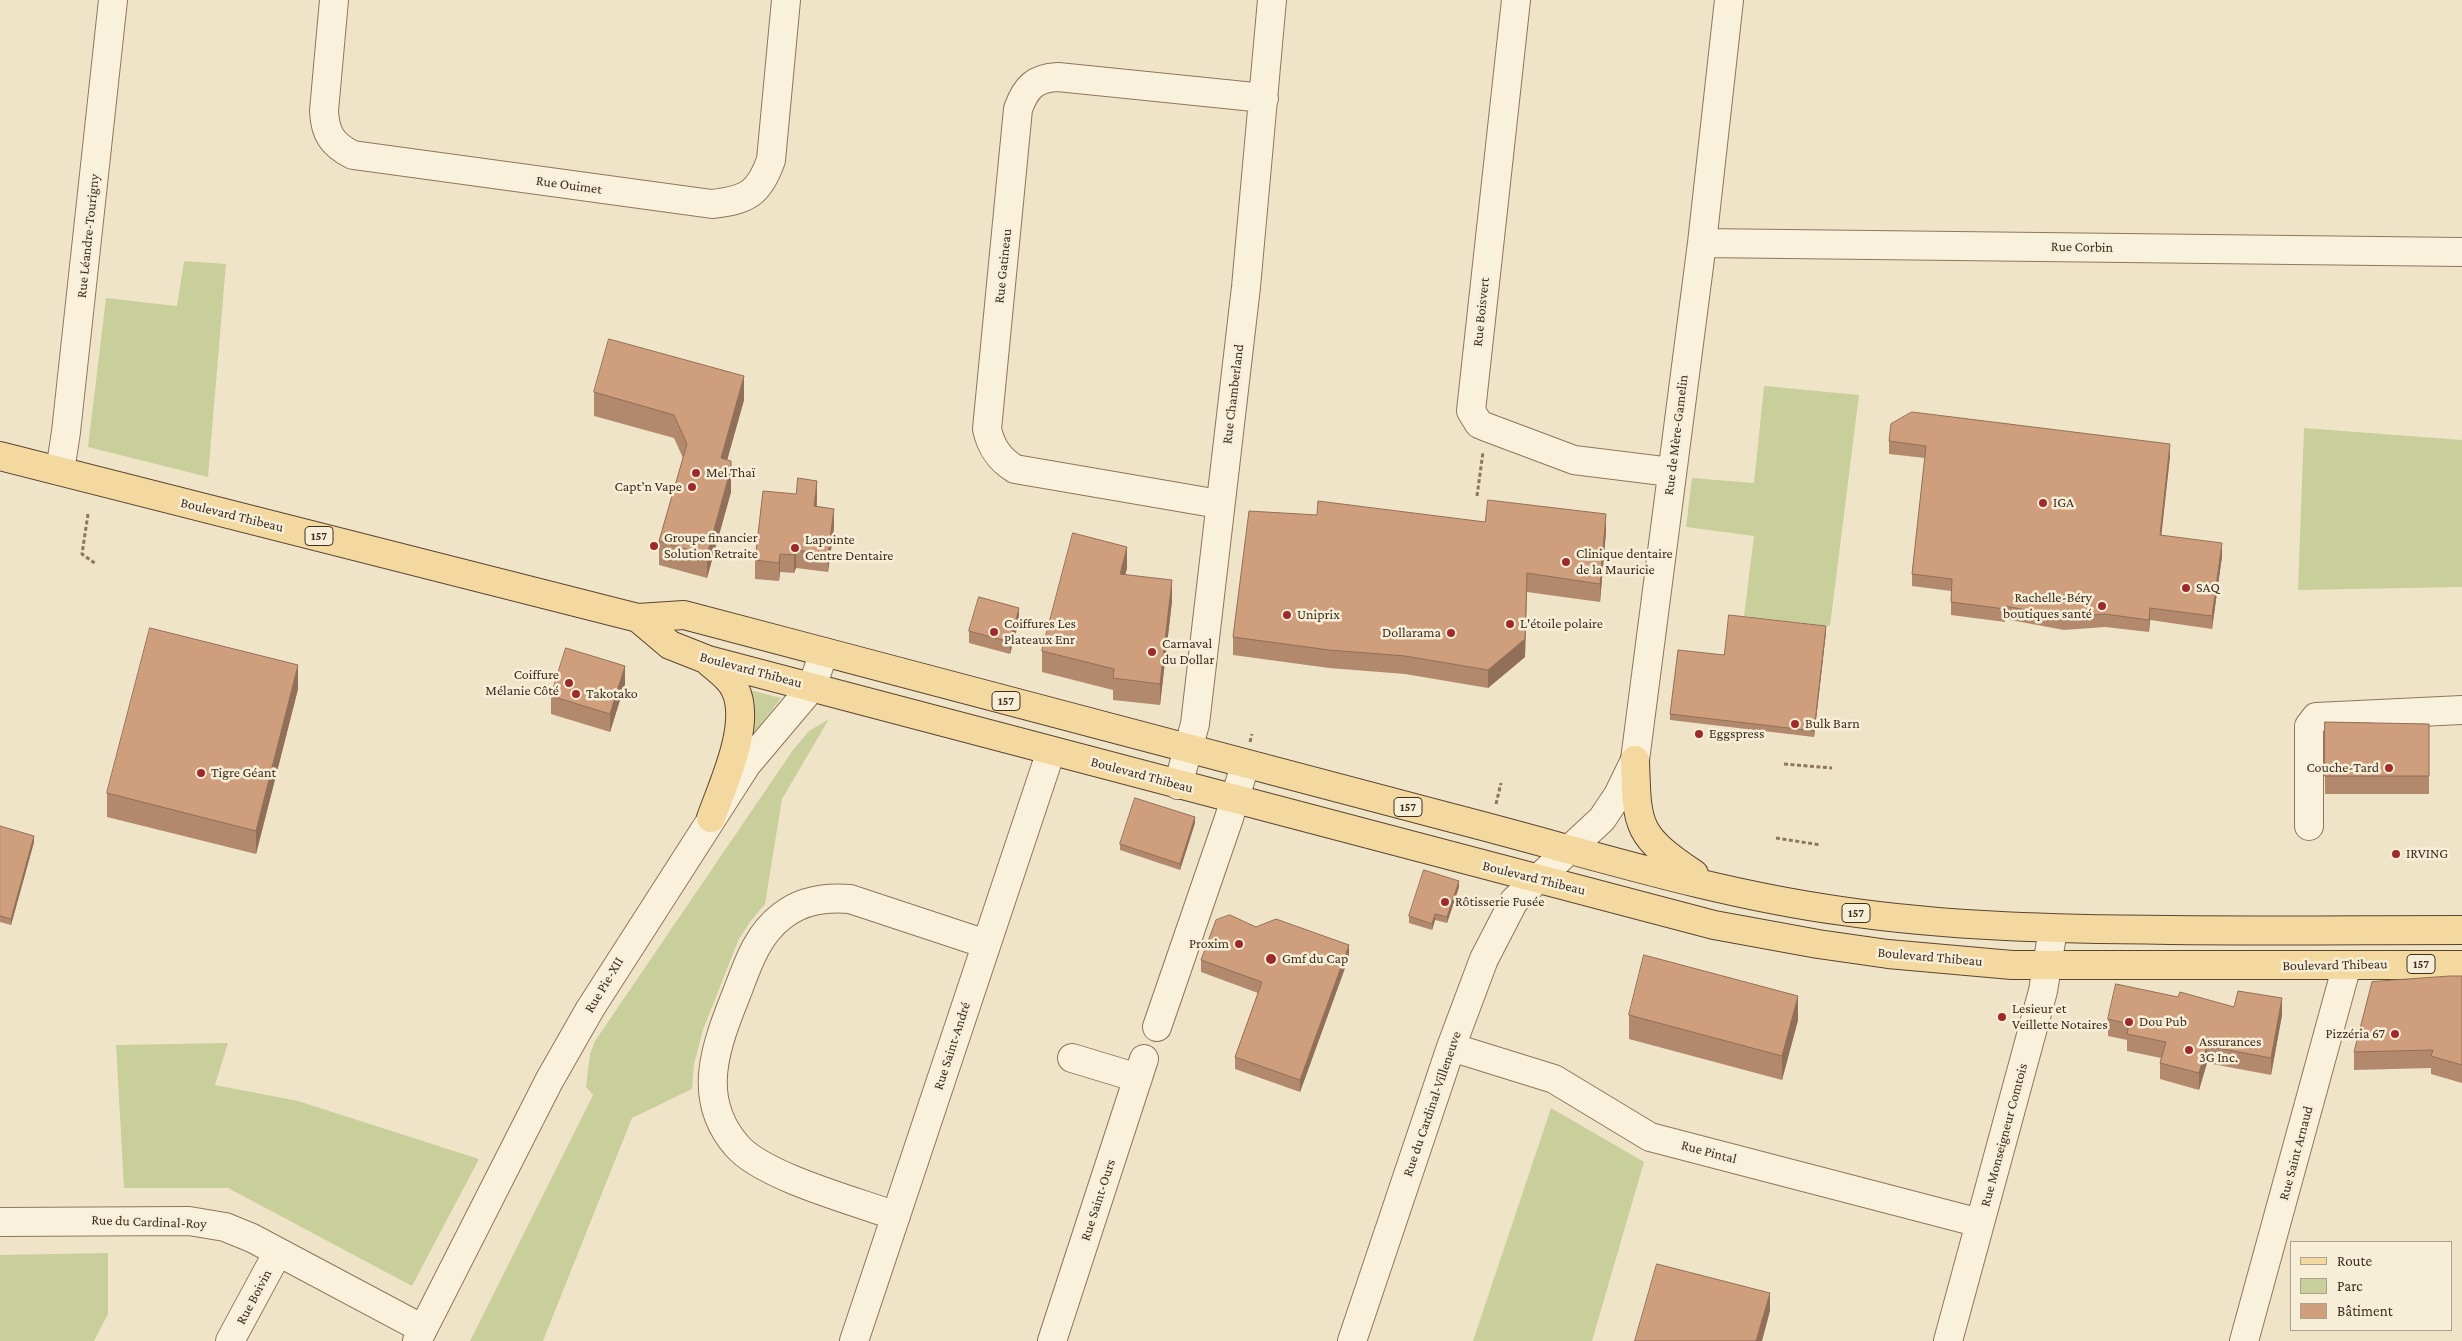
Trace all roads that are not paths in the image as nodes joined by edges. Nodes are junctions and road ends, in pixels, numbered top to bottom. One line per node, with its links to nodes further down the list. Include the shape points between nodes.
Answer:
1 (114, 0): 11 (street, Rue Léandre-Tourigny)
2 (334, 0): 3 (street, Rue Ouimet, via 324,111 330,139 341,149 353,155 712,204 749,196 764,180 771,160)
3 (786, 0)
4 (1272, 0): 7 (street, Rue Chamberland)
5 (1516, 0): 12 (street, Rue Boisvert, via 1470,403 1474,418 1486,427 1574,460)
6 (1729, 0): 8 (street, Rue de Mère-Gamelin)
7 (1264, 98): 13 (street, Rue Chamberland, via 1246,287); 13 (street, Rue Gatineau, via 1045,77 1032,83 1018,109 987,429 990,442 1005,463 1015,469)
8 (1702, 243): 9 (street, Rue Corbin); 12 (street, Rue de Mère-Gamelin)
9 (2462, 252)
10 (0, 456): 11 (main road, Boulevard Thibeau / 157)
11 (60, 471): 14 (main road, Boulevard Thibeau / 157)
12 (1671, 472): 21 (street, Rue de Mère-Gamelin)
13 (1219, 504): 19 (street, Rue Chamberland, via 1195,724)
14 (638, 618): 15 (main road, Boulevard Thibeau / 157, via 684,615); 16 (main road, Boulevard Thibeau / 157, via 670,645)
15 (824, 652): 17 (street, Rue Pie-XII); 19 (main road, Boulevard Thibeau / 157)
16 (708, 660): 17 (main road, Boulevard Thibeau / 157); 25 (main road, via 734,687 740,717 737,742)
17 (812, 687): 20 (main road, Boulevard Thibeau / 157); 25 (street, Rue Pie-XII, via 747,764)
18 (2462, 710): 26 (street, via 2316,717 2309,726)
19 (1188, 750): 22 (main road, Boulevard Thibeau / 157); 23 (street, Rue Chamberland)
20 (1051, 751): 23 (main road, Boulevard Thibeau / 157); 32 (street, Rue Saint-André)
21 (1635, 760): 27 (street, Rue de Mère-Gamelin, via 1613,804); 29 (main road, via 1636,804 1646,834 1664,854)
22 (1245, 765): 24 (street); 27 (main road, Boulevard Thibeau / 157)
23 (1178, 785): 24 (main road, Boulevard Thibeau / 157)
24 (1234, 800): 28 (main road, Boulevard Thibeau / 157); 36 (street)
25 (711, 818): 43 (street, Rue Pie-XII, via 620,958 566,1050)
26 (2310, 826)
27 (1571, 849): 28 (street, Rue du Cardinal-Villeneuve); 29 (main road, Boulevard Thibeau / 157)
28 (1537, 879): 33 (main road, Boulevard Thibeau / 157, via 1714,925 1818,944 1898,955); 37 (street, Rue du Cardinal-Villeneuve, via 1514,901 1484,959)
29 (1712, 886): 30 (main road, Boulevard Thibeau / 157, via 1889,918)
30 (2053, 929): 31 (main road, Boulevard Thibeau / 157); 33 (street, Rue Monseigneur Comtois)
31 (2462, 930)
32 (986, 944): 39 (street, Rue Saint-André); 39 (street, via 850,900 836,898 808,902 781,916 752,952 718,1041 714,1101 722,1124 746,1156 775,1172)
33 (2049, 965): 34 (main road, Boulevard Thibeau / 157); 41 (street, Rue Monseigneur Comtois)
34 (2347, 965): 35 (main road, Boulevard Thibeau / 157); 49 (street, Rue Saint Arnaud)
35 (2462, 965)
36 (1157, 1027)
37 (1451, 1047): 41 (street, Rue Pintal, via 1554,1079 1650,1137); 47 (street, Rue du Cardinal-Villeneuve)
38 (1072, 1058): 46 (street, Rue Saint-Ours, via 1141,1069)
39 (896, 1216): 45 (street, Rue Saint-André)
40 (0, 1222): 42 (street, Rue du Cardinal-Roy, via 200,1222 225,1226)
41 (1980, 1223): 48 (street, Rue Monseigneur Comtois)
42 (278, 1252): 43 (street, Rue du Cardinal-Roy); 44 (street, Rue Boivin)
43 (420, 1335)
44 (230, 1341)
45 (854, 1341)
46 (1052, 1341)
47 (1352, 1341)
48 (1948, 1341)
49 (2244, 1341)

